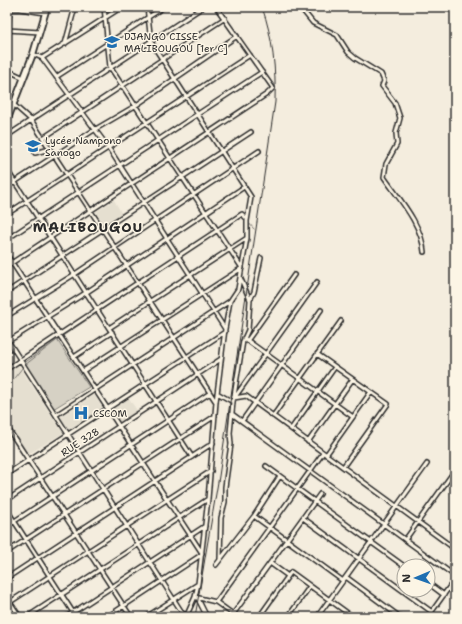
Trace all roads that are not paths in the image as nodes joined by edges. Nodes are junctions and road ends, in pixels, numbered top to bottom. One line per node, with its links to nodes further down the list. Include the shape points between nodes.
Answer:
1 (47, 7): 12 (highway)
2 (75, 7): 21 (street)
3 (104, 7): 14 (street)
4 (122, 7): 14 (street)
5 (147, 7): 13 (street)
6 (164, 7): 13 (street)
7 (203, 7): 19 (street)
8 (216, 7): 15 (street)
9 (300, 7): 82 (street, via 313,23 337,35 355,58 381,74 384,81 382,86 395,102 400,118 396,133 397,144 386,164 384,177 413,218)
10 (21, 8): 11 (street); 12 (street)
11 (9, 10): 16 (street)
12 (45, 14): 17 (highway)
13 (148, 17): 19 (street); 20 (street)
14 (105, 18): 20 (street); 21 (street)
15 (225, 18): 18 (street); 25 (street)
16 (7, 29): 17 (street)
17 (40, 32): 22 (highway)
18 (237, 36): 23 (street); 31 (street)
19 (150, 42): 25 (street); 26 (street)
20 (108, 43): 26 (street); 29 (street)
21 (64, 44): 24 (street)
22 (34, 54): 24 (street); 30 (highway)
23 (250, 55): 28 (street); 34 (street)
24 (42, 58): 29 (street)
25 (162, 59): 31 (street); 32 (street)
26 (110, 67): 32 (street); 33 (street)
27 (7, 70): 30 (street)
28 (262, 72): 38 (street); 43 (street, via 273,88)
29 (56, 77): 33 (street)
30 (24, 78): 35 (highway)
31 (174, 78): 34 (street); 36 (street)
32 (122, 87): 36 (street); 37 (street)
33 (69, 95): 37 (street); 39 (street)
34 (186, 96): 38 (street); 41 (street)
35 (14, 104): 39 (street); 40 (highway)
36 (135, 106): 41 (street); 42 (street)
37 (82, 112): 42 (street); 45 (street)
38 (198, 114): 43 (street); 47 (street)
39 (31, 120): 45 (street); 46 (street, via 10,134)
40 (7, 121)
41 (147, 122): 47 (street); 48 (street)
42 (94, 130): 48 (street); 53 (street)
43 (209, 132): 50 (street); 54 (street)
44 (251, 132): 50 (street)
45 (43, 138): 49 (street)
46 (7, 140)
47 (159, 140): 54 (street); 55 (street)
48 (108, 148): 55 (street); 58 (street)
49 (50, 149): 52 (street); 53 (street)
50 (222, 151): 56 (street); 59 (street)
51 (259, 151): 56 (street)
52 (35, 153)
53 (54, 156): 58 (street); 60 (street)
54 (170, 158): 59 (street); 61 (street)
55 (120, 165): 61 (street); 64 (street)
56 (233, 169): 63 (street); 65 (street)
57 (7, 170): 60 (street)
58 (67, 174): 64 (street); 66 (street)
59 (183, 177): 65 (street); 67 (street)
60 (15, 182): 62 (street); 66 (street)
61 (131, 183): 67 (street); 68 (street)
62 (7, 187)
63 (244, 187): 69 (street); 73 (street, via 251,197)
64 (78, 192): 68 (street); 71 (street)
65 (194, 194): 69 (street); 72 (street)
66 (27, 200): 70 (street); 71 (street)
67 (144, 202): 72 (street); 74 (street)
68 (90, 210): 74 (street); 76 (street)
69 (206, 212): 75 (street); 77 (street)
70 (7, 214)
71 (38, 218): 76 (street); 79 (street)
72 (155, 220): 77 (street); 80 (street)
73 (247, 220): 75 (street, via 242,214); 78 (street)
74 (102, 229): 80 (street); 84 (street)
75 (218, 231): 81 (street); 85 (street)
76 (50, 236): 84 (street); 87 (street)
77 (167, 238): 85 (street); 88 (street)
78 (247, 238): 81 (street); 90 (street)
79 (7, 239)
80 (115, 248): 88 (street); 91 (street)
81 (229, 249): 90 (street); 92 (street)
82 (424, 252)
83 (7, 255): 87 (street)
84 (62, 255): 91 (street); 95 (street)
85 (178, 256): 92 (street); 97 (street)
86 (261, 258): 102 (street)
87 (12, 263): 89 (street); 95 (street)
88 (126, 265): 97 (street); 99 (street)
89 (7, 266)
90 (242, 268): 94 (street); 100 (street)
91 (75, 274): 99 (street); 101 (street)
92 (190, 275): 100 (street); 103 (street)
93 (294, 275): 117 (street)
94 (240, 277): 102 (street); 104 (street, via 238,288)
95 (24, 281): 98 (street); 101 (street)
96 (317, 282): 120 (street)
97 (138, 283): 103 (street); 105 (street)
98 (7, 292)
99 (87, 292): 105 (street); 109 (street)
100 (202, 294): 107 (street); 110 (street)
101 (35, 298): 108 (street); 109 (street)
102 (250, 300): 117 (street)
103 (150, 301): 110 (street); 112 (street)
104 (230, 301): 107 (street); 113 (street)
105 (97, 310): 112 (street); 115 (street)
106 (321, 310): 127 (street)
107 (214, 312): 113 (street); 116 (street)
108 (7, 316)
109 (47, 316): 115 (street); 118 (street)
110 (162, 320): 116 (street); 119 (street)
111 (341, 321): 121 (street)
112 (109, 328): 114 (street)
113 (225, 330): 123 (street); 124 (street)
114 (112, 332): 119 (street); 122 (street)
115 (59, 335): 122 (street); 125 (street)
116 (174, 338): 123 (street); 126 (street)
117 (246, 339): 120 (street); 140 (street)
118 (7, 341): 125 (street)
119 (121, 347): 126 (street); 130 (street)
120 (266, 354): 127 (street); 140 (street)
121 (317, 354): 128 (street); 132 (street)
122 (74, 357): 130 (street)
123 (186, 357): 131 (street); 134 (street)
124 (221, 359): 131 (street, RUE 328); 138 (street)
125 (20, 360): 129 (street); 148 (street)
126 (133, 365): 134 (street); 135 (street)
127 (282, 366): 132 (street); 144 (street)
128 (335, 367): 133 (street); 136 (street)
129 (7, 369)
130 (83, 371): 135 (street)
131 (197, 375): 137 (street); 141 (street, RUE 328)
132 (300, 379): 136 (street); 150 (street)
133 (352, 380): 139 (street); 145 (street)
134 (145, 384): 141 (street); 146 (street)
135 (95, 390): 146 (street); 148 (street)
136 (318, 392): 145 (street); 156 (street)
137 (210, 393): 142 (street); 152 (street)
138 (217, 393): 142 (street); 143 (street)
139 (370, 393): 151 (street); 169 (street, via 388,404)
140 (234, 398): 143 (street); 144 (street, via 246,396)
141 (157, 401): 152 (street); 154 (street, RUE 328)
142 (216, 402): 149 (street)
143 (233, 402): 147 (street)
144 (255, 403): 150 (street); 153 (street)
145 (335, 404): 151 (street); 159 (street)
146 (107, 408): 154 (street); 157 (street)
147 (232, 414): 153 (street); 212 (street, via 225,502 221,518)
148 (56, 415): 157 (street)
149 (215, 416): 158 (street); 160 (street)
150 (273, 416): 156 (street)
151 (353, 417): 163 (street)
152 (169, 420): 158 (street); 161 (street)
153 (242, 421): 173 (street)
154 (119, 426): 161 (street); 162 (street, RUE 328)
155 (7, 427): 165 (street)
156 (291, 429): 159 (street)
157 (68, 434): 162 (street); 165 (street)
158 (180, 438): 164 (street); 166 (street)
159 (308, 442): 163 (street)
160 (213, 443): 164 (street); 172 (street)
161 (131, 445): 166 (street); 170 (street)
162 (80, 452): 170 (street); 176 (street, RUE 328)
163 (324, 454): 169 (street); 173 (street)
164 (192, 457): 177 (street)
165 (28, 460): 174 (street); 176 (street)
166 (143, 463): 177 (street); 179 (street)
167 (427, 464): 186 (street)
168 (266, 466): 175 (street)
169 (343, 467): 186 (street)
170 (92, 470): 179 (street); 181 (street)
171 (455, 470): 194 (street)
172 (210, 471): 182 (street); 183 (street)
173 (310, 471): 178 (street); 195 (street)
174 (7, 474)
175 (280, 476): 178 (street); 190 (street)
176 (40, 478): 181 (street); 184 (street, RUE 328)
177 (155, 481): 182 (street); 187 (street)
178 (297, 488): 185 (street); 199 (street)
179 (104, 489): 187 (street); 189 (street)
180 (320, 494): 185 (street)
181 (52, 496): 189 (street); 193 (street)
182 (167, 499): 191 (street); 196 (street)
183 (208, 499): 191 (street); 198 (street)
184 (7, 500)
185 (315, 501): 192 (street); 205 (street)
186 (397, 506): 194 (street); 195 (street)
187 (115, 507): 196 (street); 200 (street)
188 (7, 510): 193 (street)
189 (64, 515): 200 (street); 202 (street)
190 (254, 516): 199 (street); 212 (street)
191 (179, 518): 201 (street); 206 (street)
192 (303, 518): 203 (street); 213 (street)
193 (14, 521): 197 (street); 202 (street)
194 (418, 522): 204 (street); 207 (street)
195 (384, 524): 204 (street); 205 (street)
196 (127, 525): 206 (street); 208 (street)
197 (7, 526)
198 (205, 526): 201 (street); 210 (street)
199 (269, 527): 203 (street); 237 (street)
200 (76, 533): 208 (street); 211 (street)
201 (191, 536): 210 (street); 215 (street)
202 (26, 540): 209 (street); 211 (street)
203 (287, 540): 216 (street); 226 (street)
204 (405, 540): 220 (street)
205 (371, 542): 213 (street); 214 (street)
206 (139, 544): 215 (street); 218 (street)
207 (455, 549)
208 (87, 551): 218 (street); 221 (street)
209 (7, 552)
210 (202, 554): 225 (street); 227 (street)
211 (38, 558): 221 (street); 223 (street)
212 (220, 559): 217 (street)
213 (359, 559): 222 (street); 240 (street)
214 (396, 560)
215 (151, 562): 225 (street); 229 (street)
216 (270, 563): 219 (street); 243 (street)
217 (216, 564)
218 (100, 570): 229 (street); 231 (street)
219 (288, 576): 228 (street, via 291,572); 254 (street)
220 (455, 576)
221 (50, 577): 231 (street); 238 (street)
222 (346, 577): 226 (street); 259 (street)
223 (7, 578)
224 (455, 579): 232 (street)
225 (163, 580): 234 (street); 239 (street)
226 (343, 581): 236 (street)
227 (198, 584): 234 (street); 235 (street)
228 (310, 586): 236 (street); 255 (street)
229 (111, 588): 239 (street); 241 (street)
230 (436, 589): 232 (street)
231 (61, 595): 241 (street); 245 (street)
232 (444, 595): 240 (street)
233 (7, 598): 238 (street)
234 (174, 598): 250 (street); 251 (street)
235 (197, 598): 237 (street); 251 (street); 252 (street)
236 (329, 600): 242 (street); 256 (street)
237 (216, 602): 243 (street)
238 (8, 603): 244 (street)
239 (124, 606): 248 (street); 249 (street)
240 (432, 612): 260 (street)
241 (73, 613): 246 (street); 247 (street)
242 (347, 613): 257 (street); 258 (street)
243 (232, 616): 253 (street)
244 (20, 617)
245 (27, 617)
246 (66, 617)
247 (76, 617)
248 (107, 617)
249 (131, 617)
250 (146, 617)
251 (185, 617)
252 (208, 617)
253 (237, 617)
254 (259, 617)
255 (288, 617)
256 (317, 617)
257 (344, 617)
258 (353, 617)
259 (400, 617)
260 (428, 617)

